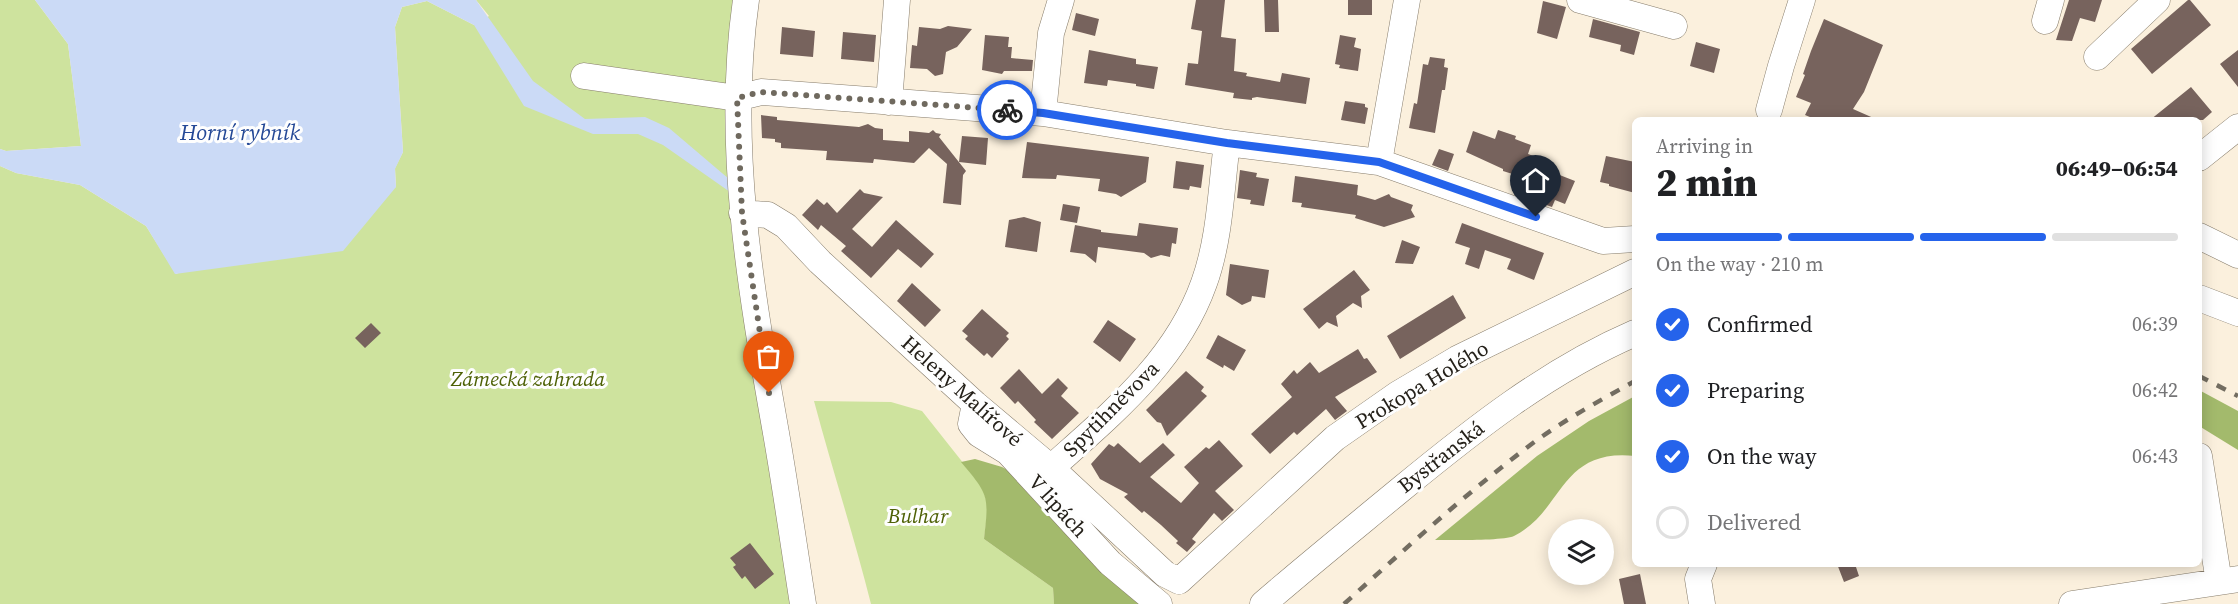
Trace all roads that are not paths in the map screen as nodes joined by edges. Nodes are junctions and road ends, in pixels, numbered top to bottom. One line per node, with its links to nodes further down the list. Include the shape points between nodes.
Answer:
1 (746, 0): 11 (street)
2 (897, 0): 12 (street)
3 (1061, 0): 14 (street, via 1051,33)
4 (1407, 0): 18 (street)
5 (1580, 0): 8 (street)
6 (1802, 0): 13 (street)
7 (2157, 0): 9 (street)
8 (1674, 26)
9 (2097, 57)
10 (584, 76): 11 (street)
11 (737, 98): 12 (street, via 761,92); 19 (street)
12 (889, 102): 14 (street)
13 (1770, 110)
14 (1043, 113): 16 (street)
15 (2238, 127): 17 (street)
16 (1227, 143): 18 (street); 28 (street, Spytihněvova, via 1214,242 1204,283 1178,338 1144,381)
17 (2202, 156)
18 (1379, 162): 21 (street, via 1604,241)
19 (742, 213): 27 (street, Heleny Malířové, via 768,215 786,226); 33 (street, via 785,537)
20 (2202, 237): 22 (street)
21 (1632, 240)
22 (2238, 255)
23 (1632, 273): 32 (street, Prokopa Holého, via 1457,359 1398,394 1335,438)
24 (2202, 299): 25 (street)
25 (2238, 313)
26 (1632, 334): 35 (street, Bystřanská, via 1526,392)
27 (975, 404): 28 (street, Heleny Malířové); 34 (street, V lipách, via 971,424 979,434 1008,452 1110,563)
28 (1051, 468): 32 (street, Heleny Malířové, via 1165,574)
29 (2203, 509): 31 (street)
30 (1703, 567): 36 (street, via 1698,579)
31 (2228, 580): 37 (street)
32 (1179, 581)
33 (803, 604)
34 (1159, 604)
35 (1263, 604)
36 (1702, 604)
37 (2072, 604)

